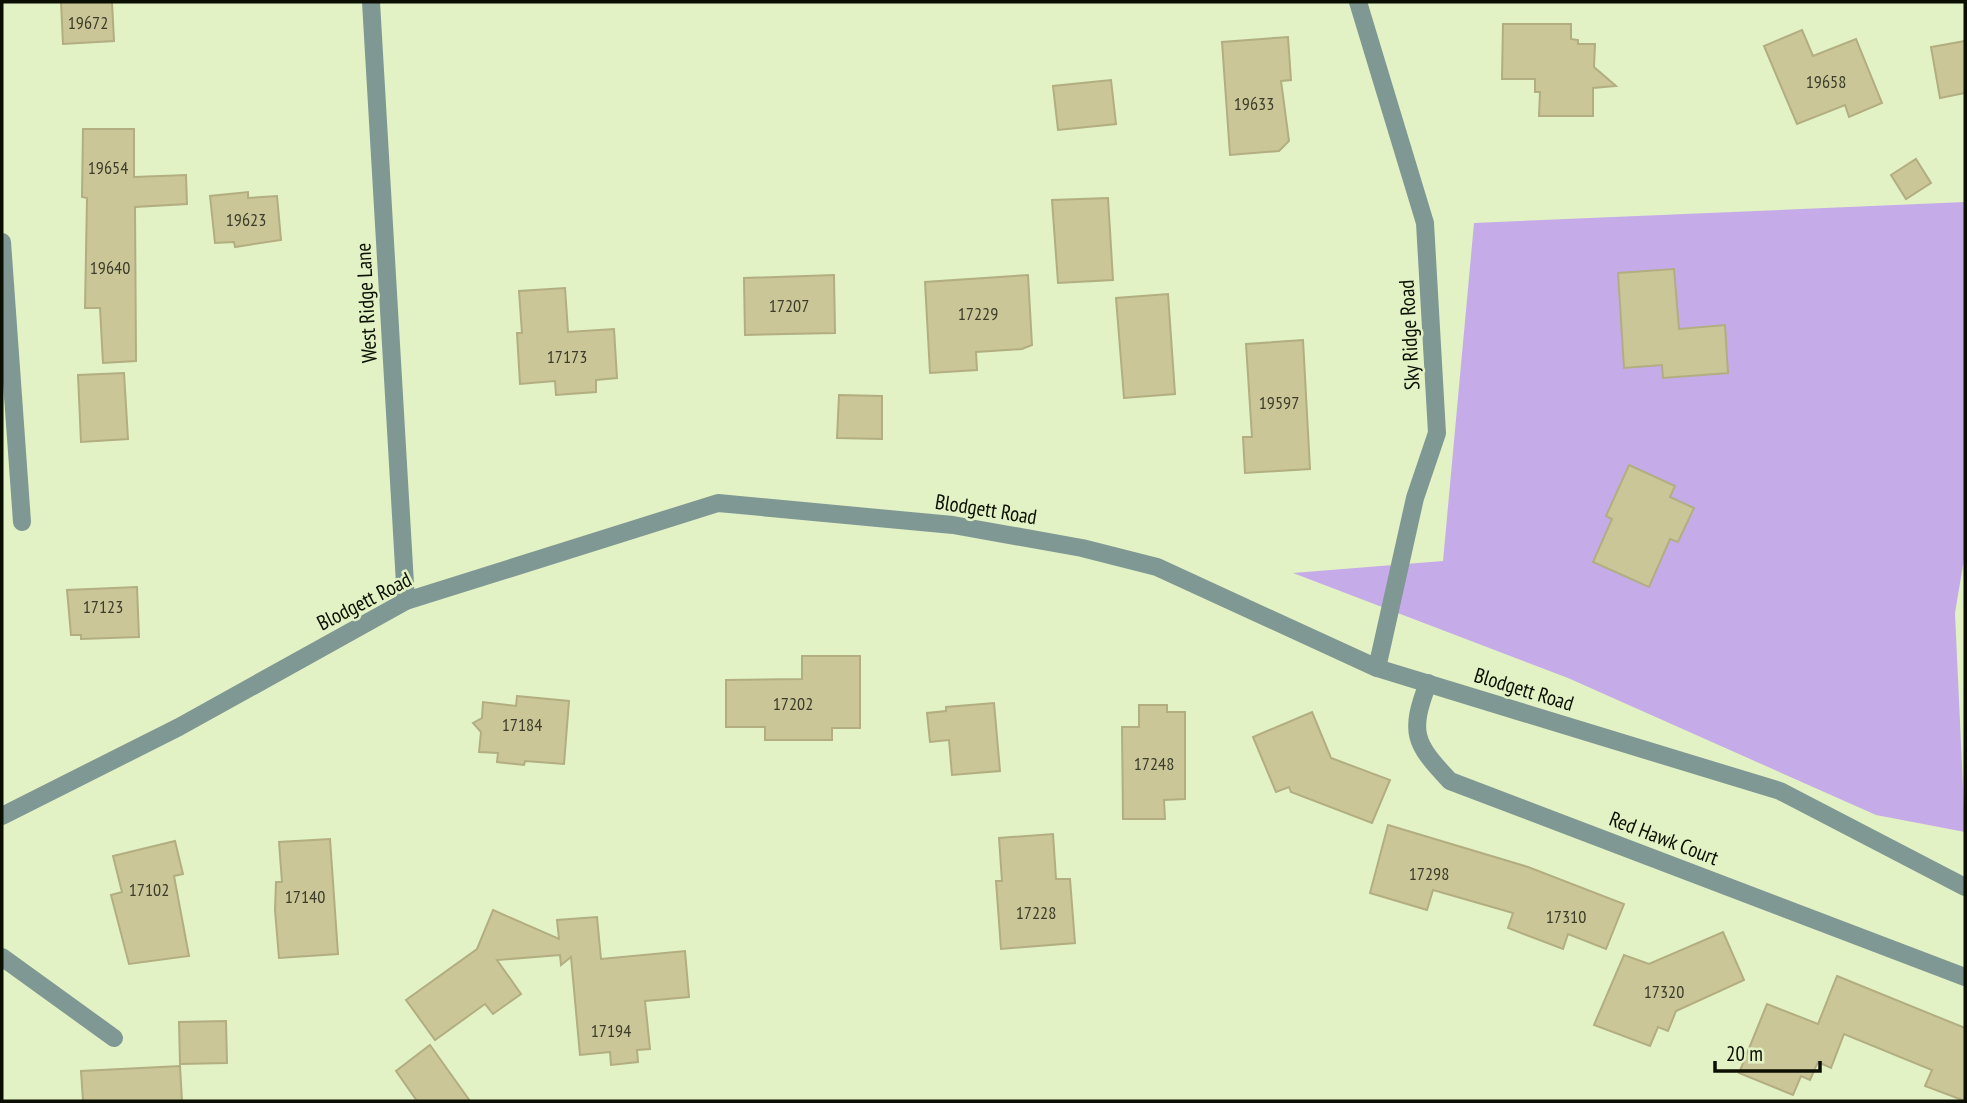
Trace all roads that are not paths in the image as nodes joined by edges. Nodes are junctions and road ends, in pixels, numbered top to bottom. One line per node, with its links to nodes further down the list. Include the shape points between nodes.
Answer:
1 (371, 2): 6 (street, West Ridge Lane)
2 (1358, 2): 7 (street, Sky Ridge Road, via 1425,223 1437,433 1415,498)
3 (2, 242): 4 (street)
4 (4, 323): 5 (street)
5 (22, 522)
6 (405, 601): 7 (street, Blodgett Road, via 718,503 953,525 1082,548 1157,567); 9 (street, Blodgett Road, via 179,727)
7 (1377, 668): 8 (street, Blodgett Road)
8 (1428, 683): 10 (street, Blodgett Road, via 1780,791); 12 (street, Red Hawk Court, via 1416,715 1421,751 1450,780)
9 (2, 816)
10 (1965, 887)
11 (2, 957): 13 (street)
12 (1965, 977)
13 (114, 1038)

